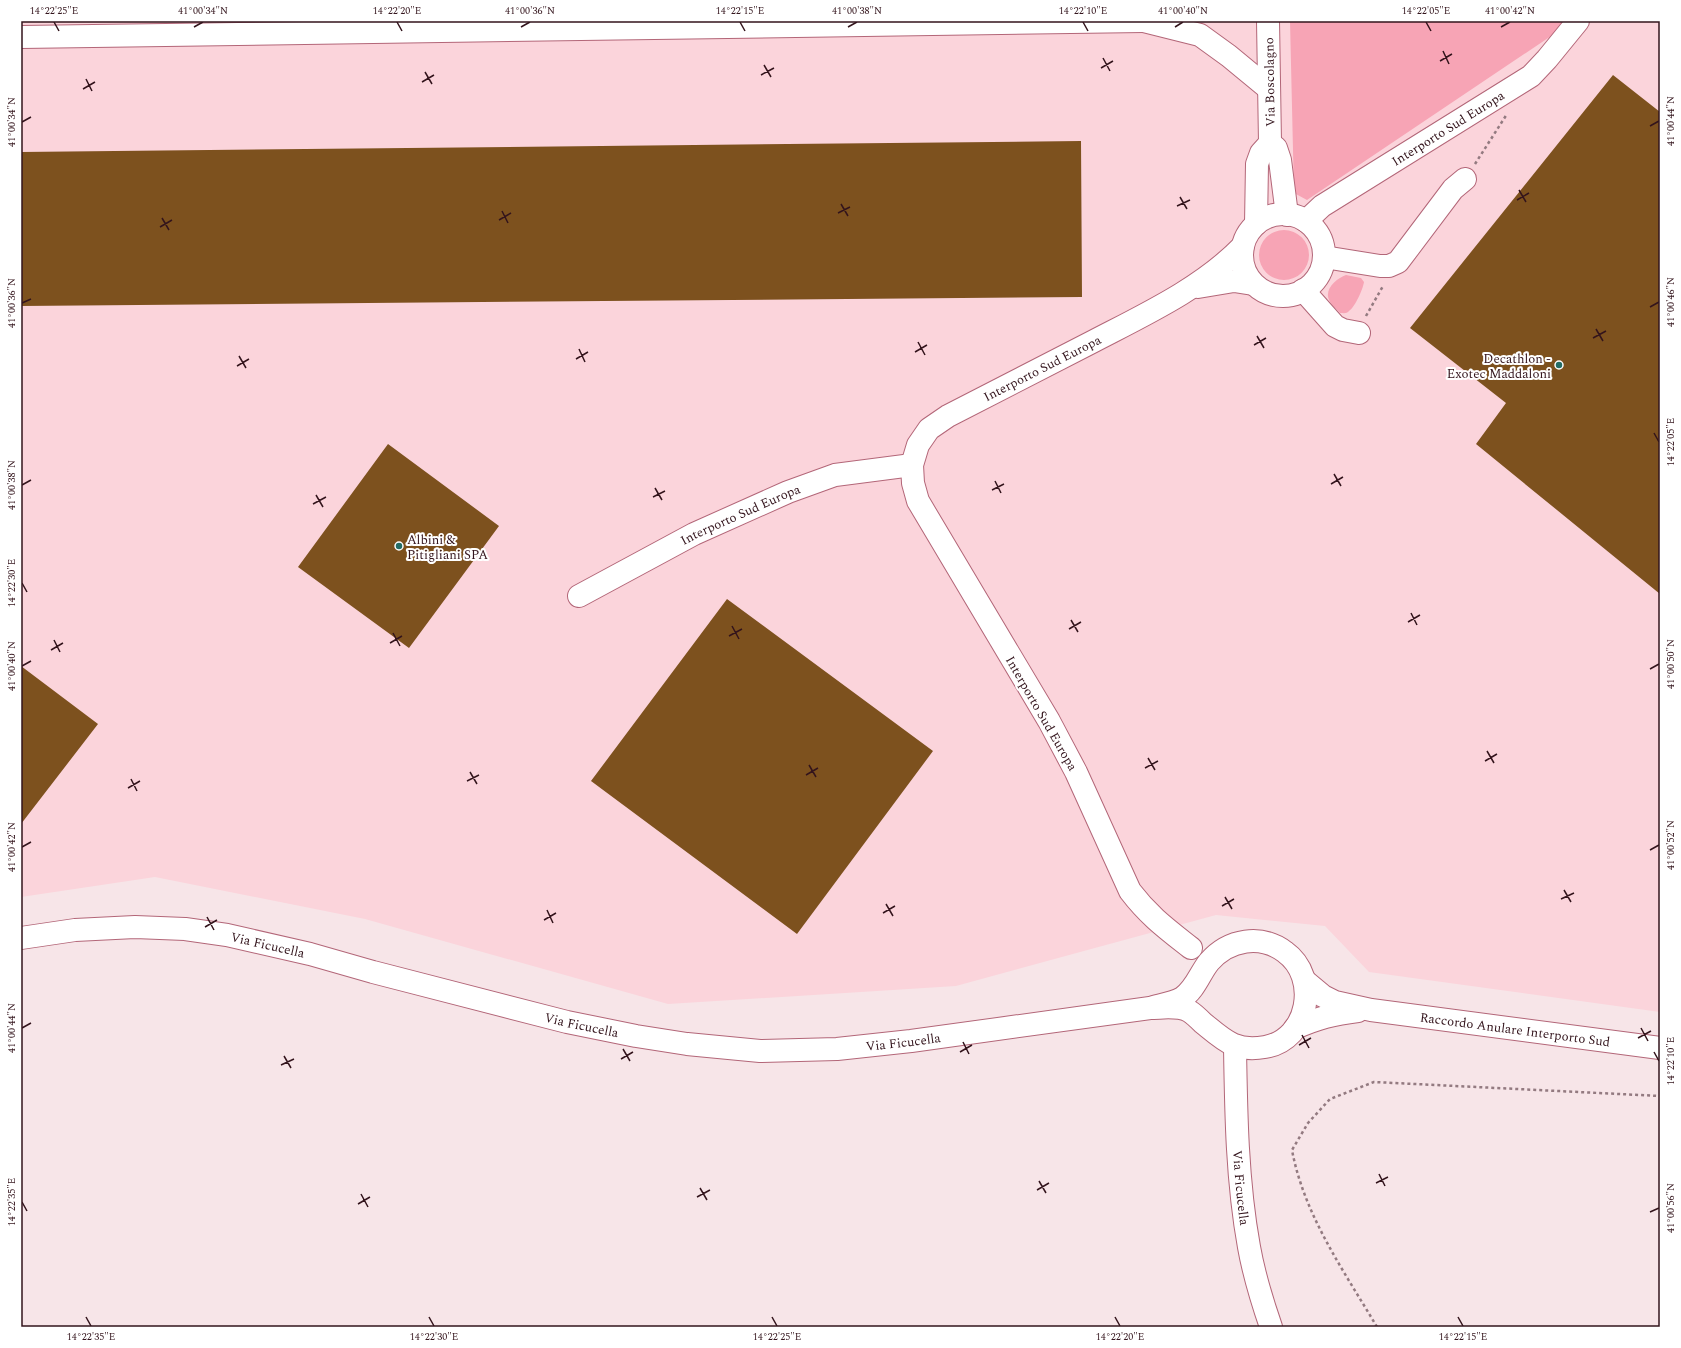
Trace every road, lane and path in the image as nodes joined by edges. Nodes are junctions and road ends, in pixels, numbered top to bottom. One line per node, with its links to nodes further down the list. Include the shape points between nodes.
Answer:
1 (1144, 21): 4 (street); 5 (street, via 1200,35)
2 (1268, 21): 5 (street, Via Boscolagno)
3 (1578, 21): 9 (street, Interporto Sud Europa, via 1531,76 1322,206)
4 (21, 37)
5 (1269, 89): 7 (street, Via Boscolagno)
6 (1509, 111): 8 (path)
7 (1270, 143): 9 (street, Via Boscolagno, via 1276,148); 10 (street, Via Boscolagno, via 1261,153 1257,164)
8 (1465, 179): 13 (street, via 1453,189)
9 (1297, 218): 10 (street, via 1281,214 1268,216); 12 (street, via 1316,231 1322,243)
10 (1256, 224): 11 (street)
11 (1243, 246): 14 (street, via 1242,260); 15 (street, Interporto Sud Europa, via 1228,262)
12 (1324, 257): 13 (street, via 1380,266); 16 (street, via 1321,270 1314,281)
13 (1398, 262): 17 (path, via 1368,311)
14 (1253, 284): 15 (street, Interporto Sud Europa, via 1234,280); 16 (street, via 1277,295 1290,295)
15 (1191, 288): 18 (street, Interporto Sud Europa, via 948,416 930,429 918,445)
16 (1303, 290): 17 (street, via 1334,326)
17 (1359, 333)
18 (912, 465): 19 (street, Interporto Sud Europa, via 835,475 788,492 694,534); 21 (street, Interporto Sud Europa, via 912,484 918,501 1049,721 1076,772 1130,891 1153,919)
19 (579, 596)
20 (21, 938): 24 (street, Via Ficucella, via 75,930 135,927 184,929 227,935 310,954 567,1022 680,1043 760,1051 837,1049 911,1041)
21 (1191, 948)
22 (1202, 974): 23 (street, Via Ficucella, via 1221,950 1237,942 1254,940 1271,944 1286,952 1298,965); 24 (street, Via Ficucella, via 1182,998); 27 (street, Via Ficucella, via 1198,1002 1202,1016)
23 (1305, 981): 25 (street, via 1335,1002); 26 (street, Via Ficucella, via 1306,998 1303,1014)
24 (1150, 1008): 27 (street, Via Ficucella, via 1179,1008 1189,1011)
25 (1371, 1010): 26 (street, via 1317,1018); 29 (street, Raccordo Anulare Interporto Sud)
26 (1295, 1028): 28 (street, Via Ficucella, via 1282,1040 1267,1046 1251,1049)
27 (1210, 1029): 28 (street, Via Ficucella, via 1221,1039)
28 (1235, 1046): 31 (street, Via Ficucella, via 1242,1196 1249,1247 1259,1291)
29 (1660, 1048)
30 (1660, 1096): 32 (path, via 1374,1082 1330,1098 1308,1123 1292,1150 1295,1168 1320,1230)
31 (1271, 1327)
32 (1377, 1327)

